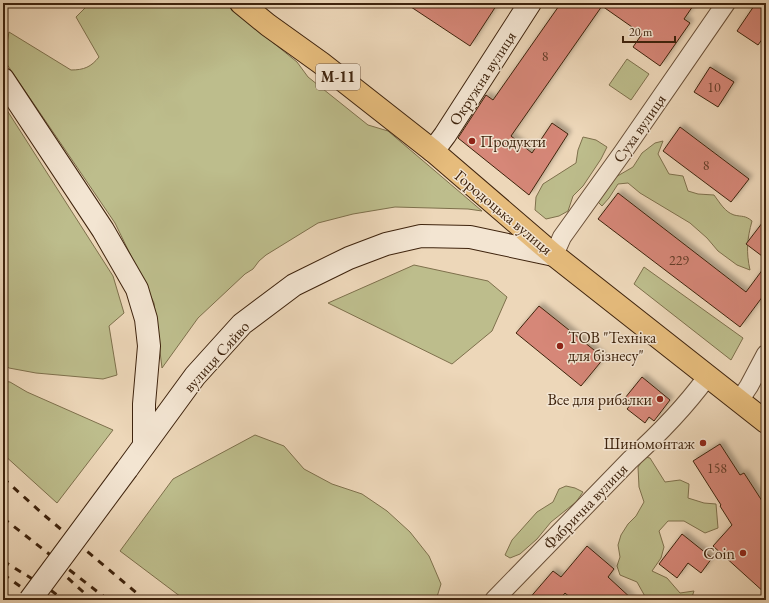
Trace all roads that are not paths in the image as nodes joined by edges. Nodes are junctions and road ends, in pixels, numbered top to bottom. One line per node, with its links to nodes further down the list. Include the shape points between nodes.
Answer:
1 (241, 3): 5 (main road, Городоцька вулиця / М-11)
2 (530, 3): 5 (main road, Окружна вулиця)
3 (726, 3): 6 (street, Суха вулиця, via 562,237)
4 (3, 79): 11 (main road, via 103,230 137,289 146,319 149,346 144,404)
5 (433, 151): 6 (main road, Городоцька вулиця / М-11)
6 (554, 255): 8 (main road, Городоцька вулиця / М-11); 11 (main road, вулиця Сяйво, via 470,237 421,236 386,244 349,258 294,285 242,324 194,376)
7 (766, 354): 9 (street)
8 (707, 376): 9 (main road, Городоцька вулиця / М-11); 13 (street, Фабрична вулиця, via 692,397 651,441)
9 (739, 401): 10 (main road, Городоцька вулиця / М-11)
10 (766, 422)
11 (144, 445): 12 (main road, вулиця Сяйво, bridge)
12 (30, 600)
13 (494, 600)

